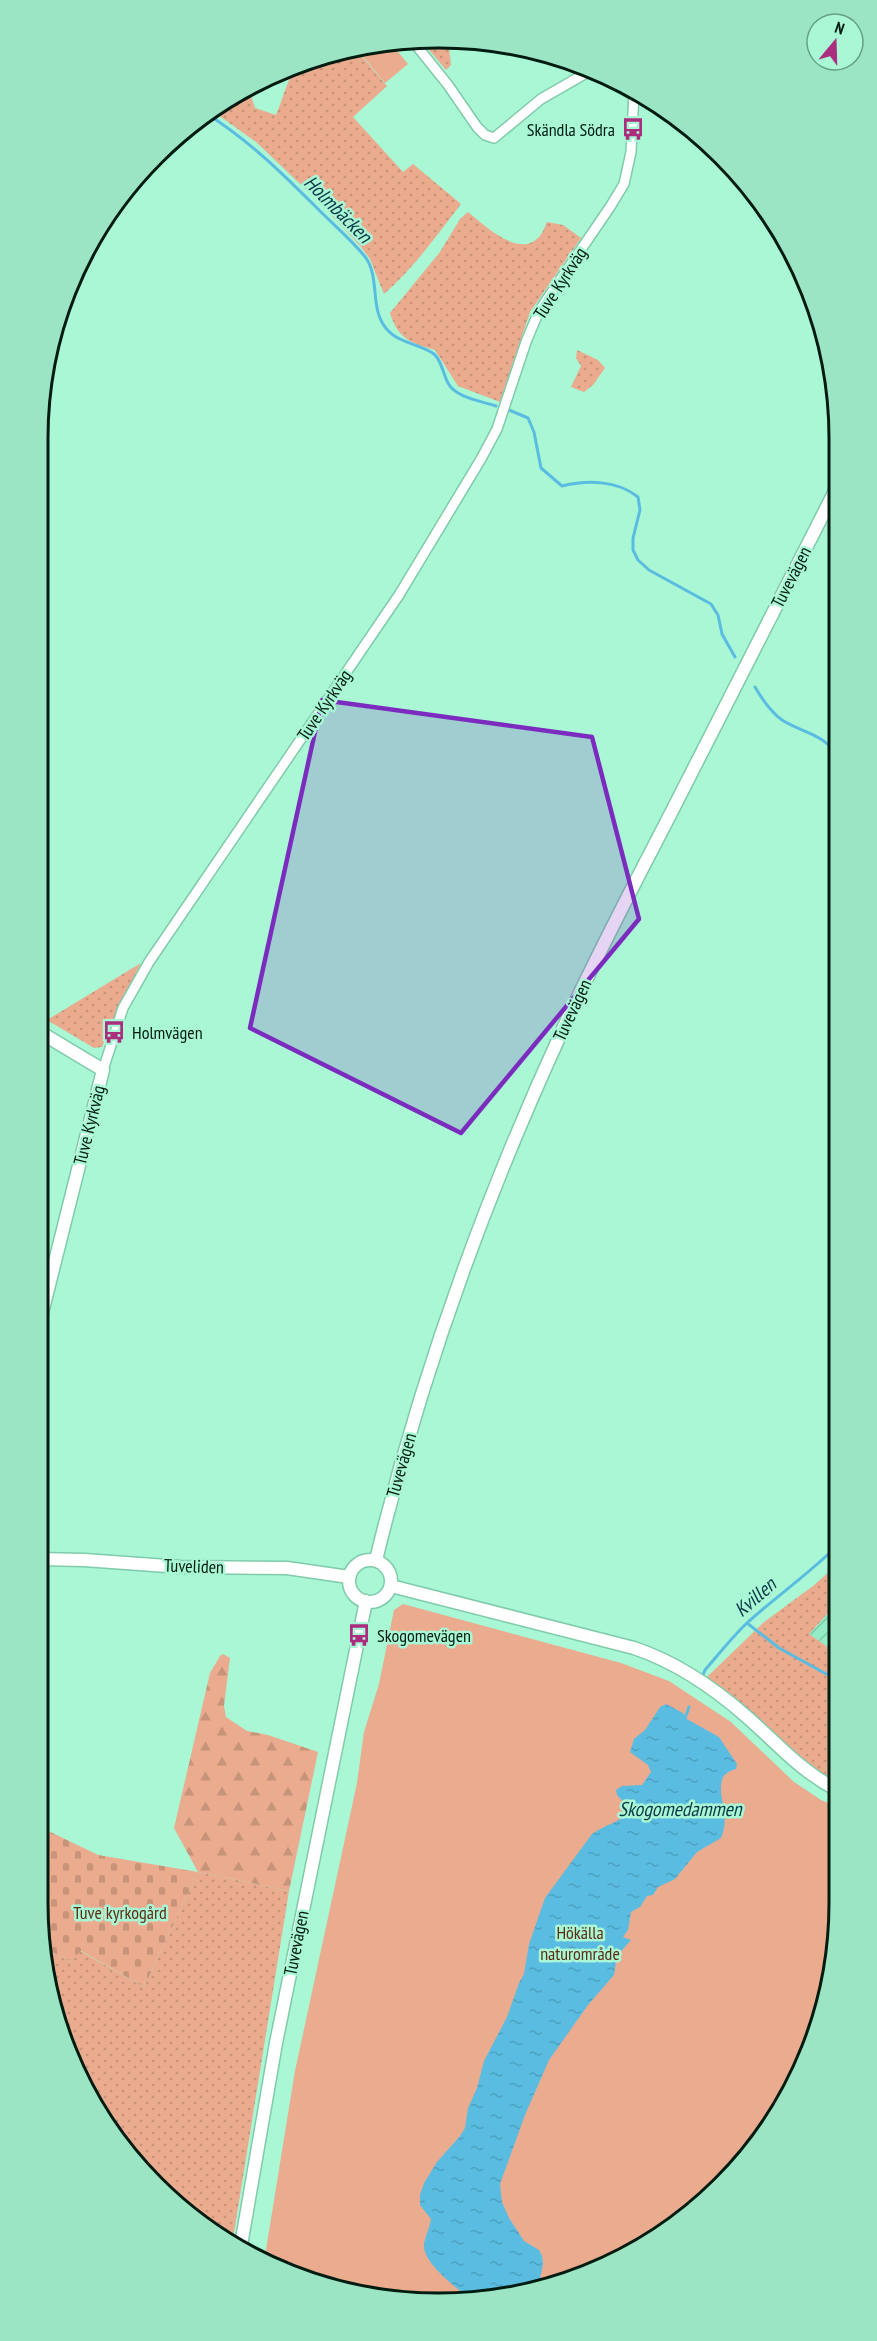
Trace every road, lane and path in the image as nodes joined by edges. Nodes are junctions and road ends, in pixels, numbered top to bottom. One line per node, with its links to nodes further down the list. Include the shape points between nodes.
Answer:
1 (419, 49): 2 (street, via 477,127 494,138 541,99)
2 (582, 76)
3 (634, 100): 6 (street, Tuve Kyrkväg, via 627,176 537,315 497,429 485,451 399,595 146,968 123,1008)
4 (829, 503): 9 (main road, Tuvevägen, via 586,981 525,1116 475,1237 433,1357 396,1477)
5 (48, 1037): 6 (main road)
6 (103, 1070): 7 (main road, Tuve Kyrkväg)
7 (48, 1289)
8 (48, 1559): 10 (main road, Tuveliden, via 287,1568)
9 (376, 1560): 10 (main road, via 359,1563); 11 (main road, via 388,1570)
10 (349, 1577): 12 (main road, via 353,1593)
11 (391, 1586): 12 (main road, via 381,1599); 13 (main road, via 659,1657 729,1702 796,1763)
12 (366, 1601): 14 (main road, Tuvevägen, via 274,2053)
13 (829, 1784)
14 (242, 2240)

